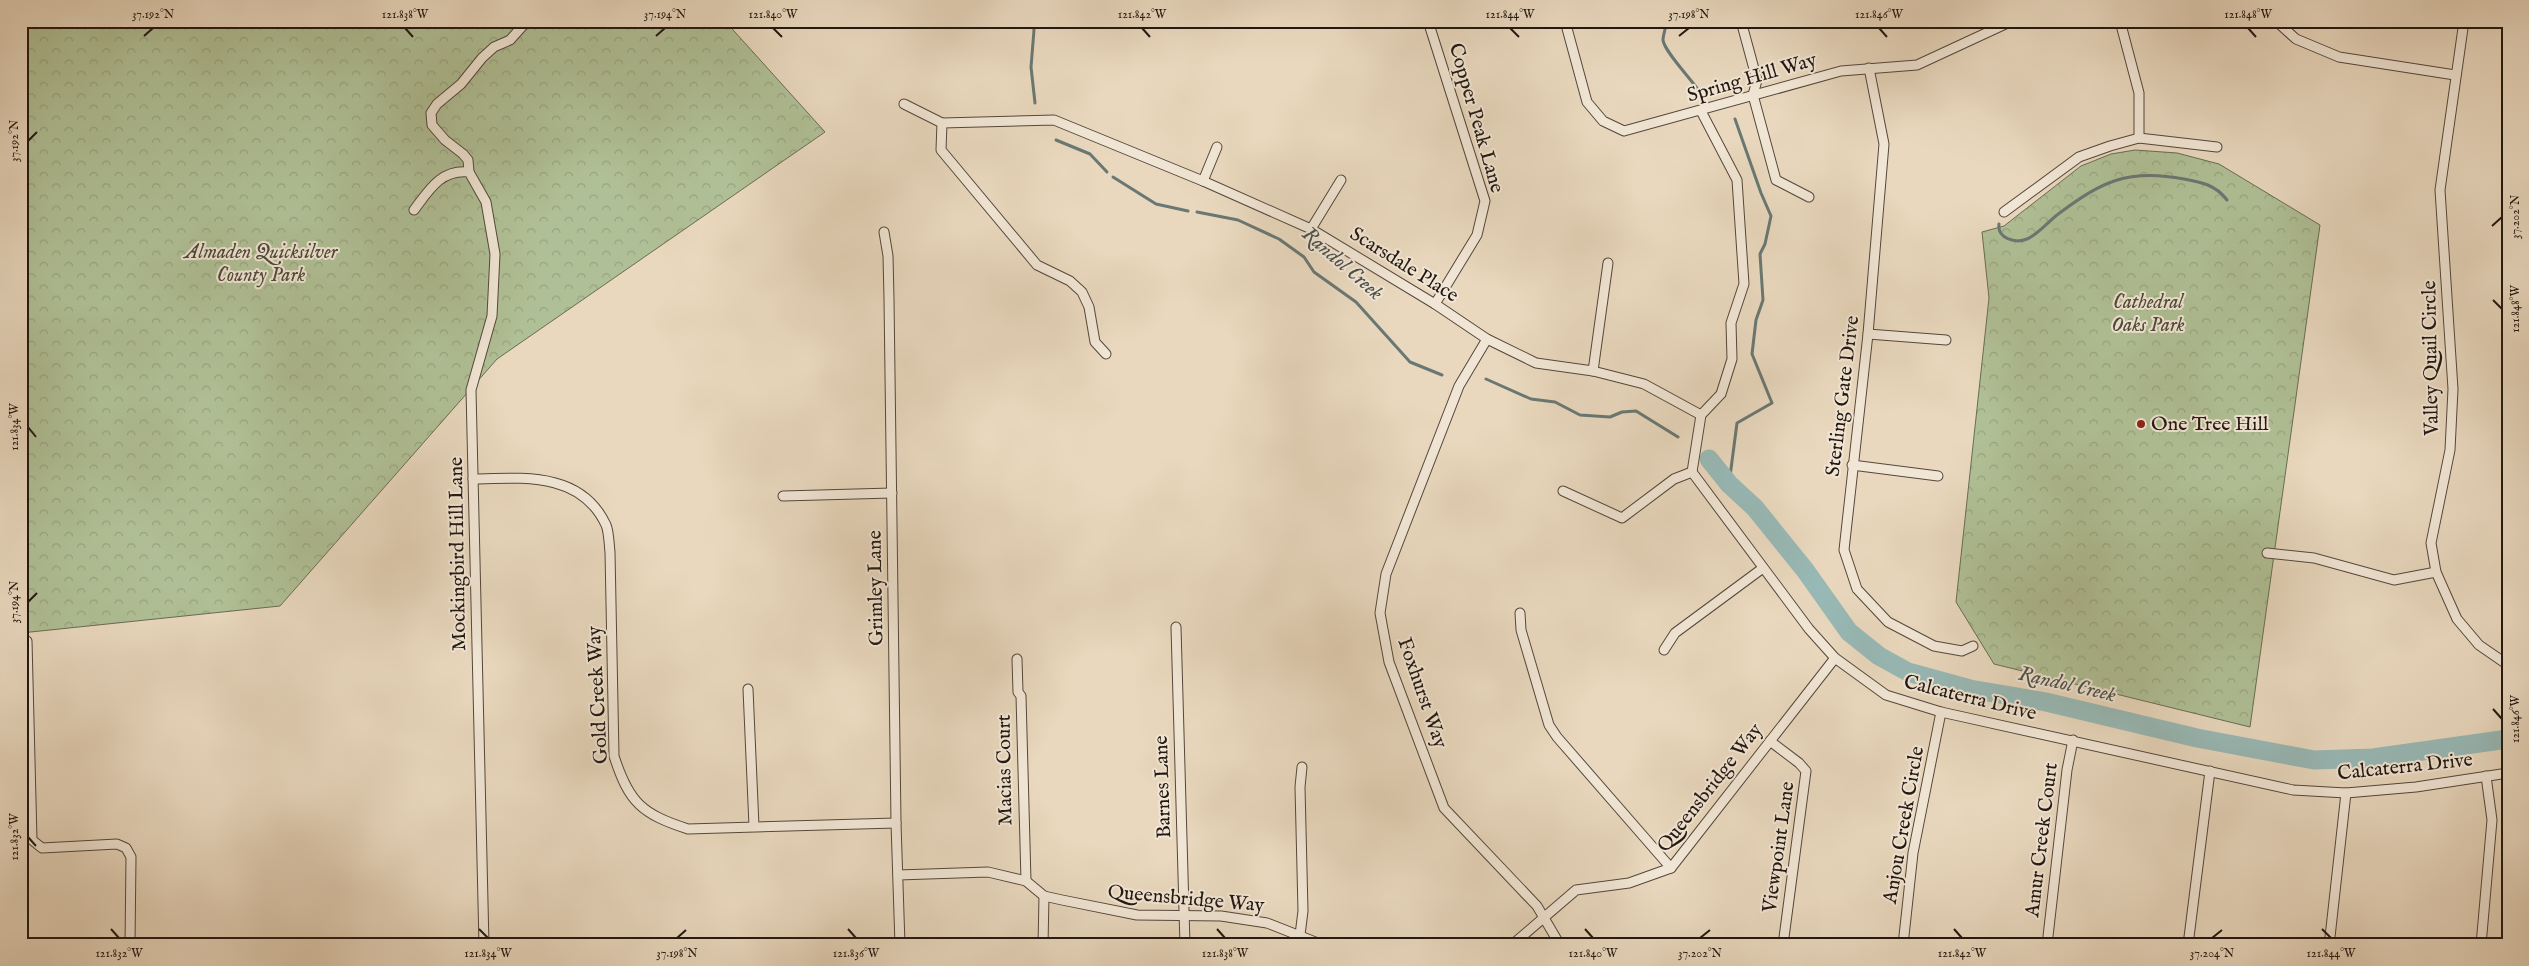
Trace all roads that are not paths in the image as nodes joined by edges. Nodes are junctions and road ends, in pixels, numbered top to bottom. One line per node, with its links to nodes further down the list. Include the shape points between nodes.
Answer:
1 (528, 21): 18 (street, Mockingbird Hill Lane, via 510,40 494,47 482,58 431,113 432,125 468,160)
2 (1428, 21): 27 (street, Copper Peak Lane, via 1485,201 1477,235)
3 (1565, 21): 13 (street, Spring Hill Way, via 1587,102 1603,121 1624,131)
4 (1741, 21): 11 (street, via 1757,80)
5 (2012, 21): 9 (street, Spring Hill Way, via 1916,65)
6 (2120, 21): 15 (street, via 2139,93)
7 (2276, 21): 10 (street, via 2296,39 2339,57)
8 (2464, 21): 10 (street, Valley Quail Circle)
9 (1869, 68): 11 (street, Spring Hill Way, via 1841,71); 28 (street, Sterling Gate Drive, via 1884,144)
10 (2455, 75): 43 (street, Valley Quail Circle, via 2440,190 2453,389 2450,450 2431,543)
11 (1754, 95): 13 (street, Spring Hill Way); 21 (street, via 1776,180)
12 (904, 104): 14 (street)
13 (1701, 111): 33 (street, via 1737,180 1744,284 1731,323 1732,359 1721,394)
14 (942, 123): 20 (street, Scarsdale Place, via 1054,120); 31 (street, via 941,150 1036,266 1070,281 1082,292 1089,307 1095,342)
15 (2139, 138): 17 (street); 23 (street, via 2079,157)
16 (1217, 147): 20 (street)
17 (2217, 147)
18 (469, 172): 22 (street, via 457,171 437,179); 37 (street, Mockingbird Hill Lane, via 486,202 495,254 492,316 471,390)
19 (1341, 180): 24 (street)
20 (1203, 181): 24 (street, Scarsdale Place)
21 (1809, 197)
22 (414, 210)
23 (2004, 212)
24 (1311, 229): 27 (street, Scarsdale Place)
25 (884, 232): 39 (street, Grimley Lane, via 888,256)
26 (1608, 262): 32 (street)
27 (1435, 304): 29 (street, Scarsdale Place)
28 (1868, 334): 30 (street); 34 (street, Sterling Gate Drive)
29 (1486, 339): 32 (street, Scarsdale Place, via 1536,363); 68 (street, Foxhurst Way, via 1458,386 1386,574 1380,614 1389,662 1444,808 1537,906)
30 (1946, 340)
31 (1106, 354)
32 (1593, 371): 33 (street, Scarsdale Place, via 1644,384)
33 (1702, 415): 35 (street)
34 (1852, 465): 36 (street); 47 (street, Sterling Gate Drive, via 1844,550 1857,589 1888,622 1934,646 1962,651)
35 (1692, 472): 38 (street, via 1674,479 1622,518); 42 (street, Calcaterra Drive)
36 (1938, 476)
37 (473, 479): 62 (street, Gold Creek Way, via 538,478 570,487 591,503 606,526 610,552 614,756 622,782 638,806 663,821 688,829); 72 (street, Mockingbird Hill Lane)
38 (1563, 491)
39 (892, 493): 40 (street); 61 (street, Grimley Lane)
40 (783, 496)
41 (2267, 553): 43 (street, via 2314,558 2394,580)
42 (1763, 568): 48 (street, via 1676,633); 49 (street, Calcaterra Drive)
43 (2436, 572): 51 (street, Valley Quail Circle, via 2462,626 2479,645)
44 (1520, 613): 63 (street, via 1520,630 1549,725)
45 (1176, 627): 67 (street, Barnes Lane)
46 (27, 641): 71 (street, via 32,840 42,848 117,844 126,848 131,856)
47 (1973, 646)
48 (1664, 650)
49 (1835, 658): 53 (street, Calcaterra Drive, via 1886,695); 55 (street, Queensbridge Way)
50 (1017, 659): 65 (street, Macias Court)
51 (2508, 665)
52 (748, 689): 62 (street)
53 (1941, 712): 54 (street, Calcaterra Drive); 80 (street, Anjou Creek Circle, via 1913,853)
54 (2073, 740): 57 (street, Calcaterra Drive); 81 (street, Amur Creek Court, via 2066,770)
55 (1770, 741): 63 (street, Queensbridge Way); 79 (street, Viewpoint Lane, via 1806,772)
56 (1302, 767): 69 (street, via 1303,911)
57 (2210, 771): 60 (street, Calcaterra Drive, via 2293,790); 82 (street)
58 (2508, 773): 59 (street, Calcaterra Drive)
59 (2486, 776): 60 (street, Calcaterra Drive); 83 (street, via 2492,820)
60 (2346, 793): 70 (street)
61 (896, 823): 62 (street, Gold Creek Way); 64 (street, Grimley Lane)
62 (754, 826)
63 (1671, 868): 68 (street, Queensbridge Way, via 1629,883 1576,890)
64 (898, 875): 65 (street, Queensbridge Way, via 988,872); 73 (street, Grimley Lane)
65 (1026, 881): 66 (street, Queensbridge Way)
66 (1044, 896): 67 (street, Queensbridge Way, via 1137,915); 74 (street)
67 (1185, 915): 69 (street, Queensbridge Way, via 1221,916 1267,923); 75 (street, Barnes Lane)
68 (1545, 919): 77 (street, Queensbridge Way); 78 (street, Foxhurst Way)
69 (1300, 935): 76 (street, Queensbridge Way)
70 (2330, 937)
71 (130, 945)
72 (484, 945)
73 (900, 945)
74 (1043, 945)
75 (1185, 945)
76 (1323, 945)
77 (1512, 945)
78 (1560, 945)
79 (1783, 945)
80 (1903, 945)
81 (2047, 945)
82 (2188, 945)
83 (2481, 945)

